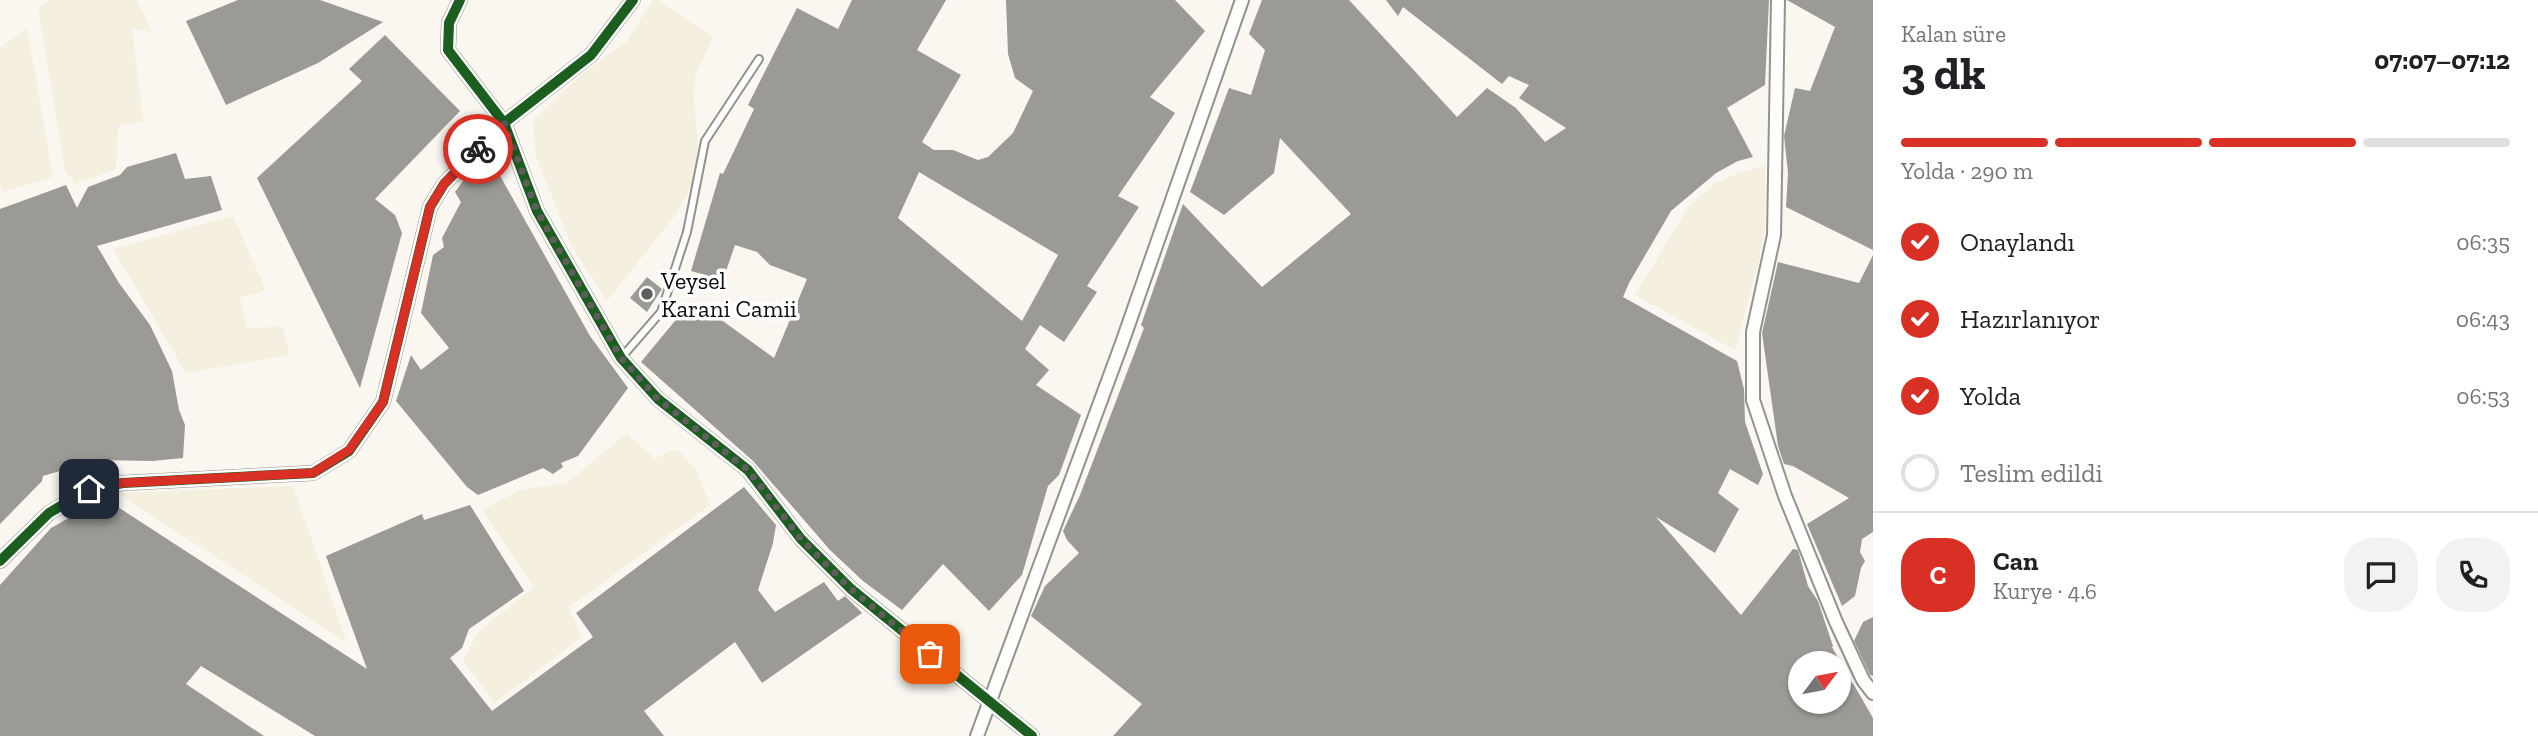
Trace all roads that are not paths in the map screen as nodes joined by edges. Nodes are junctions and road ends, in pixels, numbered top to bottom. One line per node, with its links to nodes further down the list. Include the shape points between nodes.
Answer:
1 (460, 0): 6 (street, via 449,23 448,50)
2 (633, 0): 6 (street, via 591,55)
3 (1242, 0): 10 (street)
4 (1778, 0): 9 (street, via 1774,235 1753,332 1753,400 1831,610)
5 (759, 59): 7 (lane, via 705,141 687,232 662,312)
6 (504, 123): 7 (street, via 537,211); 8 (street, via 444,184 430,207 383,402 349,450 313,473 122,483 89,489 49,513)
7 (621, 358): 10 (street, via 658,399 748,470 801,539 851,589)
8 (0, 561)
9 (1873, 693)
10 (989, 703): 11 (street); 12 (street)
11 (977, 736)
12 (1032, 736)

